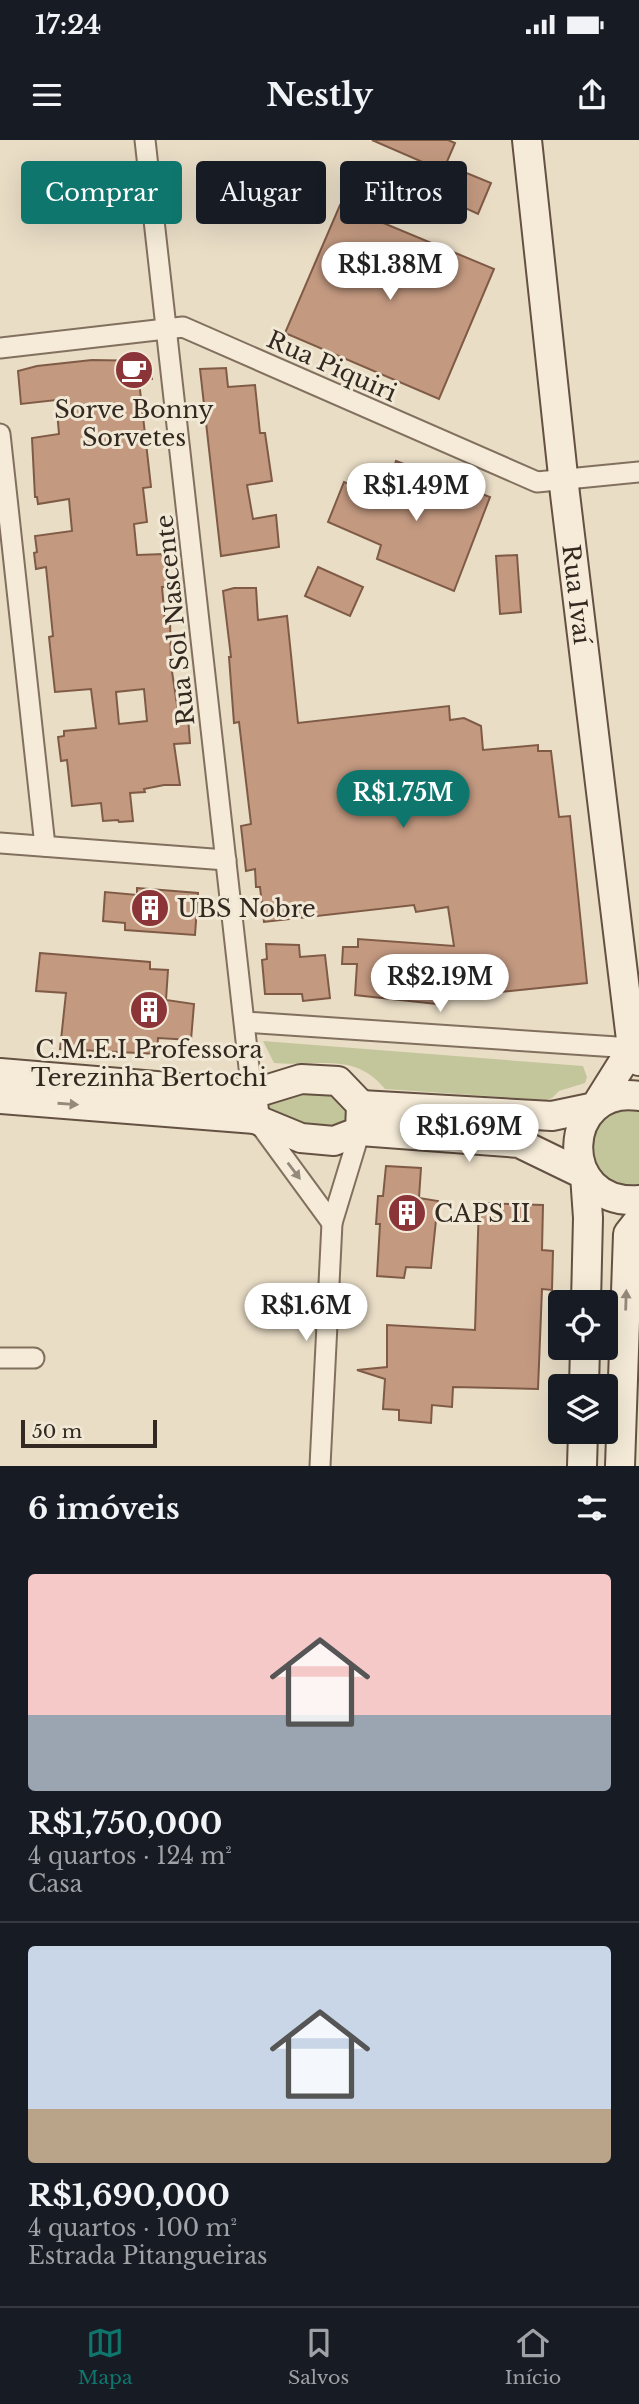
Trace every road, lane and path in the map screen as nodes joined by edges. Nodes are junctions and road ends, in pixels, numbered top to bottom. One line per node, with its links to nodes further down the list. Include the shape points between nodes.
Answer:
1 (145, 140): 3 (street, Rua Sol Nascente)
2 (527, 140): 7 (street, Rua Ivaí)
3 (168, 329): 4 (street, Rua Piquiri); 7 (street, Rua Piquiri, via 183,327 537,482); 10 (street, Rua Sol Nascente)
4 (0, 348)
5 (0, 434): 9 (street)
6 (639, 472): 7 (street, Rua Piquiri)
7 (564, 481): 12 (street, Rua Ivaí)
8 (0, 843): 9 (street)
9 (45, 846): 10 (street)
10 (226, 860): 11 (street, Rua Sol Nascente)
11 (245, 1021): 12 (street); 16 (street, Rua Sol Nascente)
12 (637, 1052): 17 (street)
13 (0, 1073): 16 (street)
14 (639, 1096): 17 (street, via 614,1097)
15 (0, 1099): 16 (street, one-way to 16)
16 (254, 1107): 18 (street, via 301,1138 334,1141); 18 (street, via 301,1079 338,1081); 22 (street, one-way to 22)
17 (595, 1107): 18 (street, via 552,1116); 19 (street, via 582,1124 577,1144)
18 (360, 1118): 19 (street, via 519,1143); 22 (street)
19 (585, 1175): 20 (street, via 608,1196); 23 (street)
20 (639, 1200)
21 (639, 1220): 29 (street, one-way to 21, via 628,1234)
22 (332, 1223): 27 (street)
23 (586, 1290)
24 (0, 1358): 25 (street)
25 (34, 1358)
26 (583, 1444): 28 (street)
27 (320, 1466)
28 (582, 1466)
29 (620, 1466)

